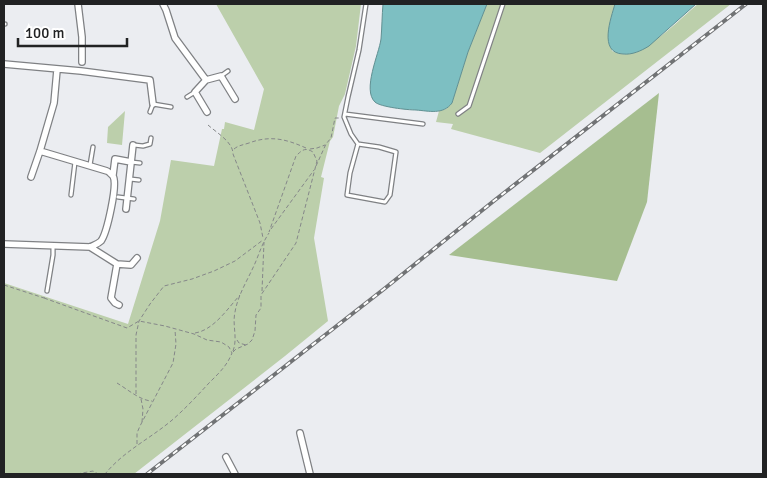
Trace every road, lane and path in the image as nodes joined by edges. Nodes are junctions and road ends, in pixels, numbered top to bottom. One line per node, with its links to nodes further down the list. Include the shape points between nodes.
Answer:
1 (78, 4): 5 (street)
2 (162, 4): 10 (street, via 174,38)
3 (366, 4): 19 (lane)
4 (503, 4): 18 (lane, via 469,106)
5 (82, 62)
6 (4, 64): 7 (street)
7 (57, 70): 14 (street, via 150,80); 29 (street, via 54,103)
8 (228, 71): 9 (lane)
9 (221, 76): 10 (street); 13 (street)
10 (206, 80): 11 (street)
11 (195, 92): 12 (lane); 17 (street)
12 (187, 97)
13 (236, 99)
14 (153, 104): 15 (lane); 16 (lane)
15 (171, 107)
16 (150, 112)
17 (207, 112)
18 (458, 114)
19 (345, 116): 20 (lane); 23 (path, via 335,118 331,138); 24 (lane)
20 (423, 124)
21 (208, 125): 27 (path)
22 (151, 138): 25 (lane, via 150,144)
23 (326, 144): 28 (path); 34 (path)
24 (358, 144): 24 (lane, via 396,152 390,195 385,202 347,195)
25 (132, 145): 31 (street)
26 (93, 147): 33 (lane)
27 (233, 149): 28 (path, via 268,138); 45 (path)
28 (308, 149): 34 (path, via 316,156); 44 (path, via 296,156)
29 (40, 151): 30 (street); 36 (street)
30 (75, 161): 33 (street); 39 (lane)
31 (131, 162): 32 (lane); 35 (street, via 115,159); 37 (street)
32 (140, 163)
33 (90, 166): 35 (street)
34 (315, 168): 44 (path); 53 (path, via 296,243)
35 (113, 175): 48 (street, via 115,183 105,235)
36 (31, 177)
37 (129, 178): 38 (lane); 41 (street)
38 (139, 180)
39 (71, 195)
40 (118, 197): 41 (lane)
41 (127, 198): 42 (lane); 43 (street)
42 (134, 198)
43 (129, 210)
44 (269, 232): 45 (path)
45 (264, 240): 53 (path); 54 (path); 57 (path, via 235,262 164,286)
46 (4, 244): 47 (street)
47 (53, 246): 48 (street); 52 (lane)
48 (90, 247): 50 (street)
49 (137, 258): 50 (street, via 131,265)
50 (116, 264): 56 (street, via 111,298)
51 (4, 285): 55 (path)
52 (47, 291): 55 (path)
53 (262, 291): 61 (path, via 254,336)
54 (241, 294): 59 (path, via 218,320); 60 (path, via 234,312)
55 (44, 298): 57 (path, via 127,328)
56 (119, 305)
57 (139, 321): 58 (path); 66 (path)
58 (175, 329): 59 (path); 68 (path, via 173,363)
59 (194, 334): 63 (path)
60 (236, 338): 61 (path); 62 (path)
61 (246, 345): 64 (path)
62 (235, 346): 63 (path); 64 (path)
63 (229, 347): 64 (path)
64 (233, 353): 71 (path, via 229,362 189,404)
65 (117, 383): 66 (path)
66 (136, 394): 67 (path)
67 (141, 399): 68 (path); 69 (path)
68 (153, 400): 69 (path)
69 (142, 422): 71 (path, via 137,433)
70 (300, 433): 77 (street)
71 (137, 445): 75 (path)
72 (226, 457): 76 (street)
73 (77, 474): 74 (path, via 93,471)
74 (98, 474)
75 (105, 474)
76 (235, 474)
77 (310, 474)

